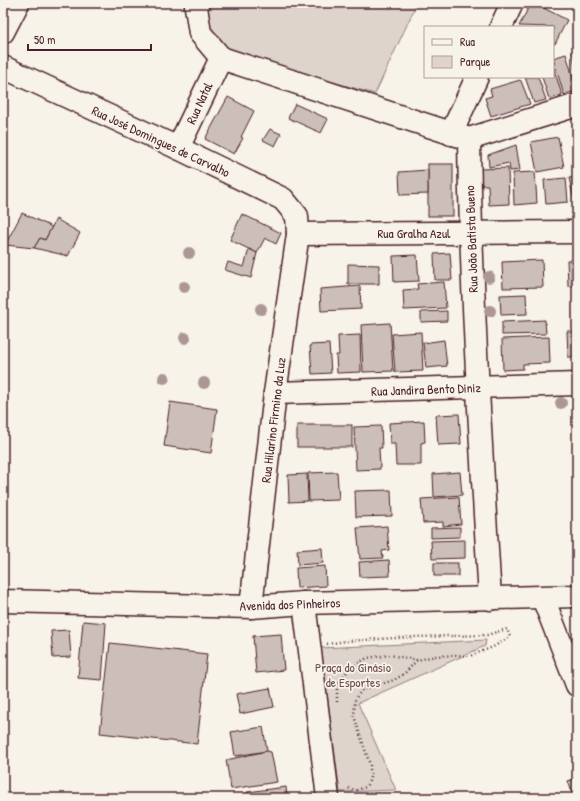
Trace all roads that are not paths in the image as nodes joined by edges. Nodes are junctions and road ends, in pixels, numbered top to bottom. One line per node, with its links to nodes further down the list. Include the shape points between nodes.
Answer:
1 (18, 3): 5 (street)
2 (198, 3): 6 (street, via 196,7 200,33)
3 (512, 3): 4 (street)
4 (501, 26)
5 (3, 32)
6 (221, 58): 10 (street); 11 (street, Rua Natal)
7 (3, 66): 11 (street, Rua José Domingues de Carvalho)
8 (477, 78): 10 (street)
9 (577, 105): 10 (street)
10 (460, 136): 13 (street, Rua João Batista Bueno)
11 (178, 148): 14 (street, Rua José Domingues de Carvalho, via 283,200 297,216)
12 (577, 232): 13 (street, Rua Gralha Azul)
13 (470, 233): 14 (street, Rua Gralha Azul); 16 (street, Rua João Batista Bueno)
14 (298, 234): 17 (street, Rua Hilarino Firmino da Luz)
15 (577, 384): 16 (street, Rua Jandira Bento Diniz)
16 (477, 388): 17 (street, Rua Jandira Bento Diniz); 20 (street, Rua João Batista Bueno)
17 (275, 394): 23 (street, Rua Hilarino Firmino da Luz)
18 (577, 596): 19 (street, Avenida dos Pinheiros)
19 (543, 598): 20 (street, Avenida dos Pinheiros); 24 (street)
20 (490, 599): 22 (street, Avenida dos Pinheiros)
21 (3, 601): 23 (street, Avenida dos Pinheiros)
22 (304, 603): 23 (street, Avenida dos Pinheiros); 25 (street)
23 (251, 607)
24 (577, 685)
25 (328, 798)

